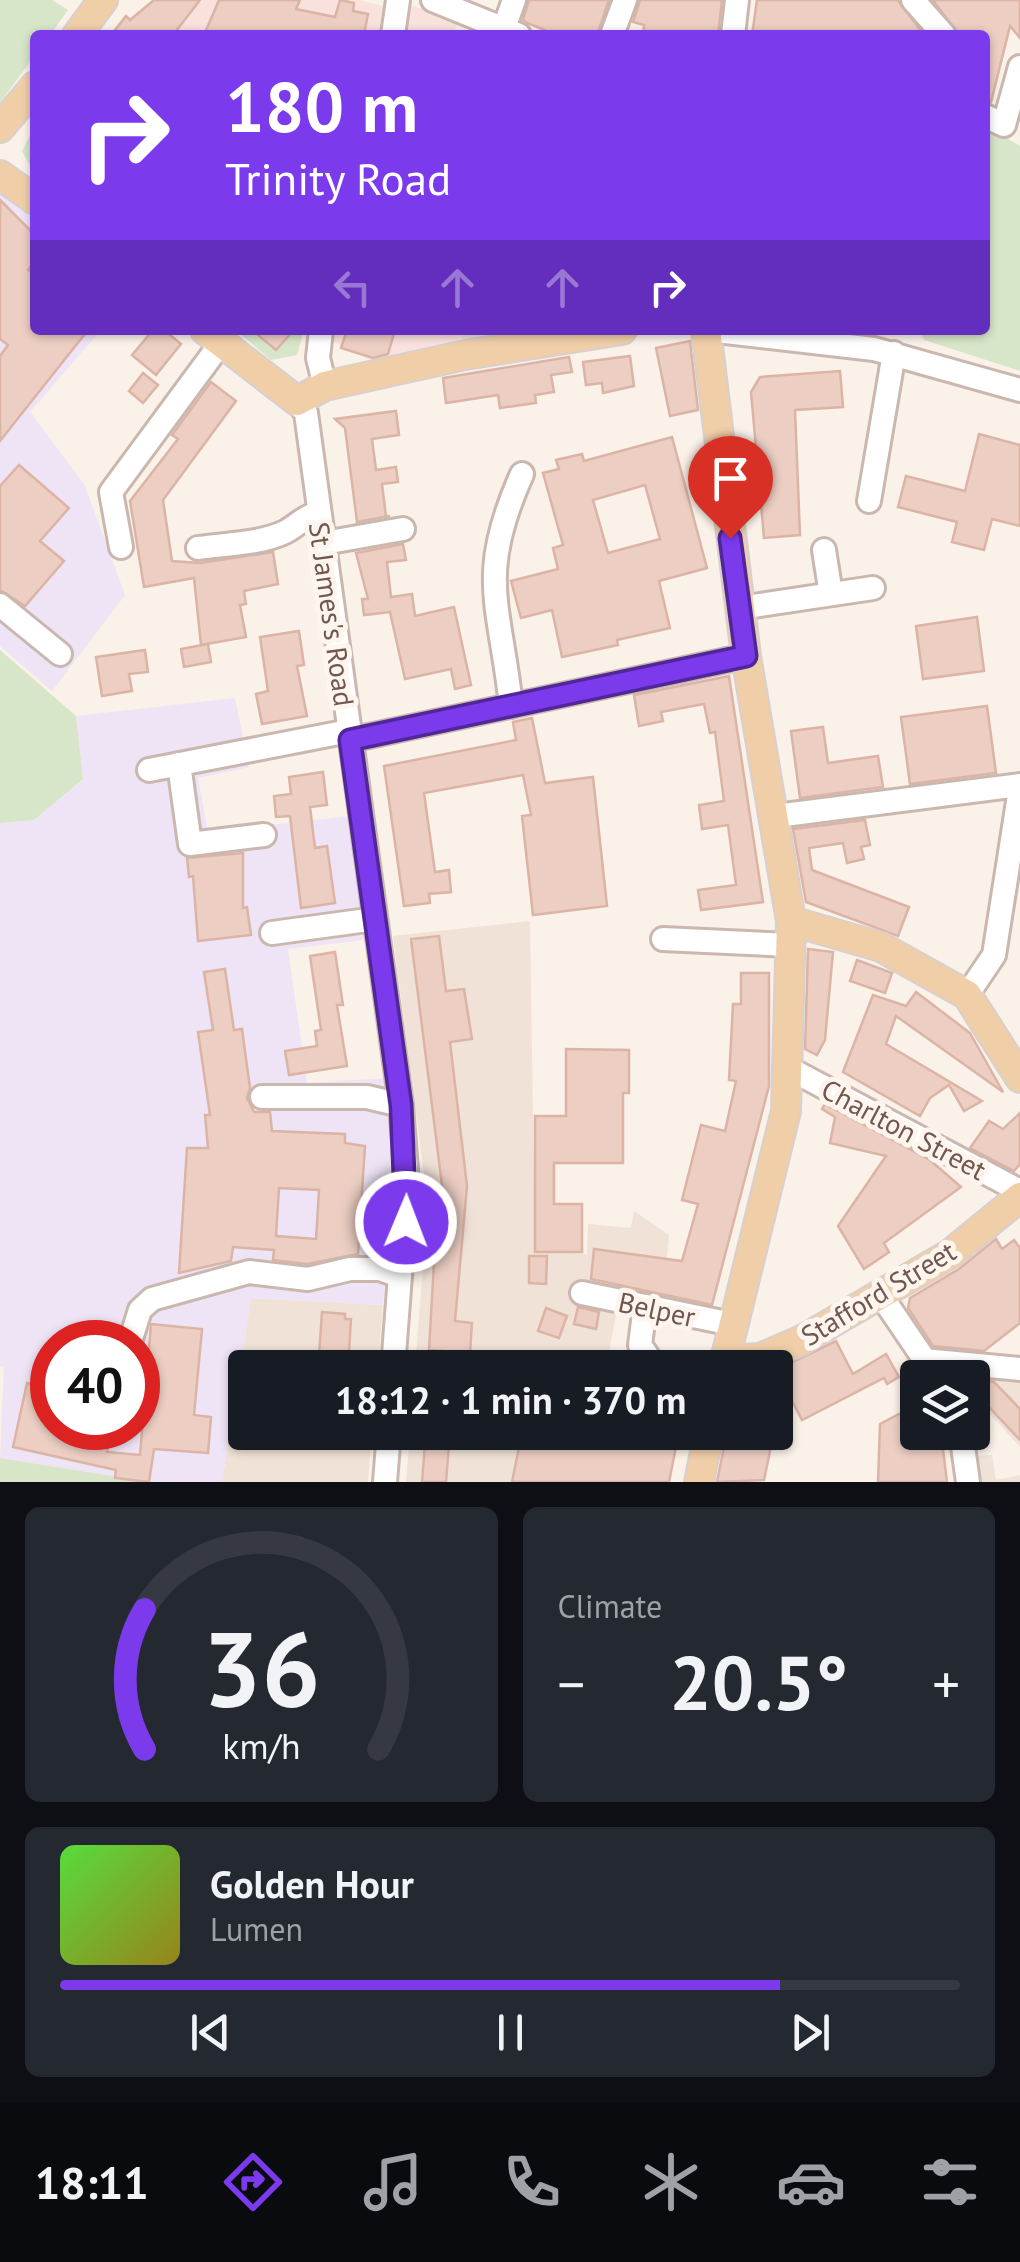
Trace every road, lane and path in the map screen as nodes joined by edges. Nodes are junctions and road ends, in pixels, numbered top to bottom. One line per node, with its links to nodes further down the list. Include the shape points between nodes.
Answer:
1 (103, 0): 8 (main road)
2 (398, 0): 9 (street)
3 (433, 0): 10 (street)
4 (514, 0): 11 (street)
5 (625, 0): 12 (street)
6 (738, 0): 13 (street)
7 (913, 0): 14 (street)
8 (81, 30)
9 (393, 30)
10 (509, 30)
11 (512, 30)
12 (614, 30)
13 (733, 30)
14 (940, 30)
15 (1020, 67): 17 (street)
16 (30, 92): 18 (main road)
17 (1003, 125)
18 (0, 128)
19 (0, 175): 20 (main road)
20 (30, 196)
21 (320, 335): 27 (street)
22 (591, 335): 27 (main road)
23 (708, 335): 41 (main road)
24 (748, 335): 26 (street)
25 (213, 336): 29 (main road); 35 (street, via 111,492)
26 (894, 353): 28 (street); 31 (street)
27 (325, 386): 29 (main road)
28 (1020, 390)
29 (297, 400): 32 (street, St James's Road, via 306,413)
30 (522, 474): 44 (street, via 500,524 492,592)
31 (869, 501)
32 (318, 513): 34 (street, St James's Road); 36 (street, via 271,537)
33 (403, 529): 34 (street)
34 (324, 543): 45 (street, St James's Road)
35 (121, 547)
36 (198, 548)
37 (824, 550): 39 (street)
38 (873, 588): 39 (street)
39 (832, 594): 41 (street)
40 (0, 606): 42 (street)
41 (740, 608): 43 (main road)
42 (60, 654)
43 (746, 656): 44 (street); 49 (main road)
44 (511, 706): 45 (street)
45 (349, 735): 46 (street); 52 (street, St James's Road)
46 (179, 764): 47 (street); 50 (street, via 190,844)
47 (149, 770)
48 (1020, 787): 49 (street); 51 (street)
49 (776, 816): 54 (main road)
50 (264, 835)
51 (1016, 855): 56 (street, via 994,955)
52 (375, 918): 53 (street); 60 (street, St James's Road)
53 (272, 933)
54 (791, 933): 55 (street); 56 (main road, via 882,947); 57 (main road)
55 (663, 939)
56 (966, 994): 58 (main road)
57 (788, 1068): 61 (street, Charlton Street); 67 (main road, via 786,1111)
58 (1020, 1078)
59 (262, 1097): 60 (street, via 368,1097)
60 (401, 1105): 62 (street, St James's Road, via 407,1183)
61 (1020, 1194): 64 (main road, Stafford Street, via 950,1254)
62 (400, 1276): 66 (street, via 380,1269 308,1280 248,1272 152,1299); 68 (street, St James's Road)
63 (582, 1292): 65 (street, Belper)
64 (880, 1294): 71 (main road, Stafford Street); 72 (street)
65 (645, 1306): 67 (street, Belper); 69 (street)
66 (137, 1320)
67 (732, 1324): 70 (main road)
68 (395, 1350)
69 (643, 1350)
70 (726, 1350)
71 (779, 1350)
72 (925, 1360)
73 (990, 1369): 74 (street)
74 (1020, 1369)
75 (388, 1450): 78 (street)
76 (705, 1450): 79 (main road)
77 (964, 1450): 80 (street)
78 (385, 1482)
79 (698, 1482)
80 (968, 1482)

